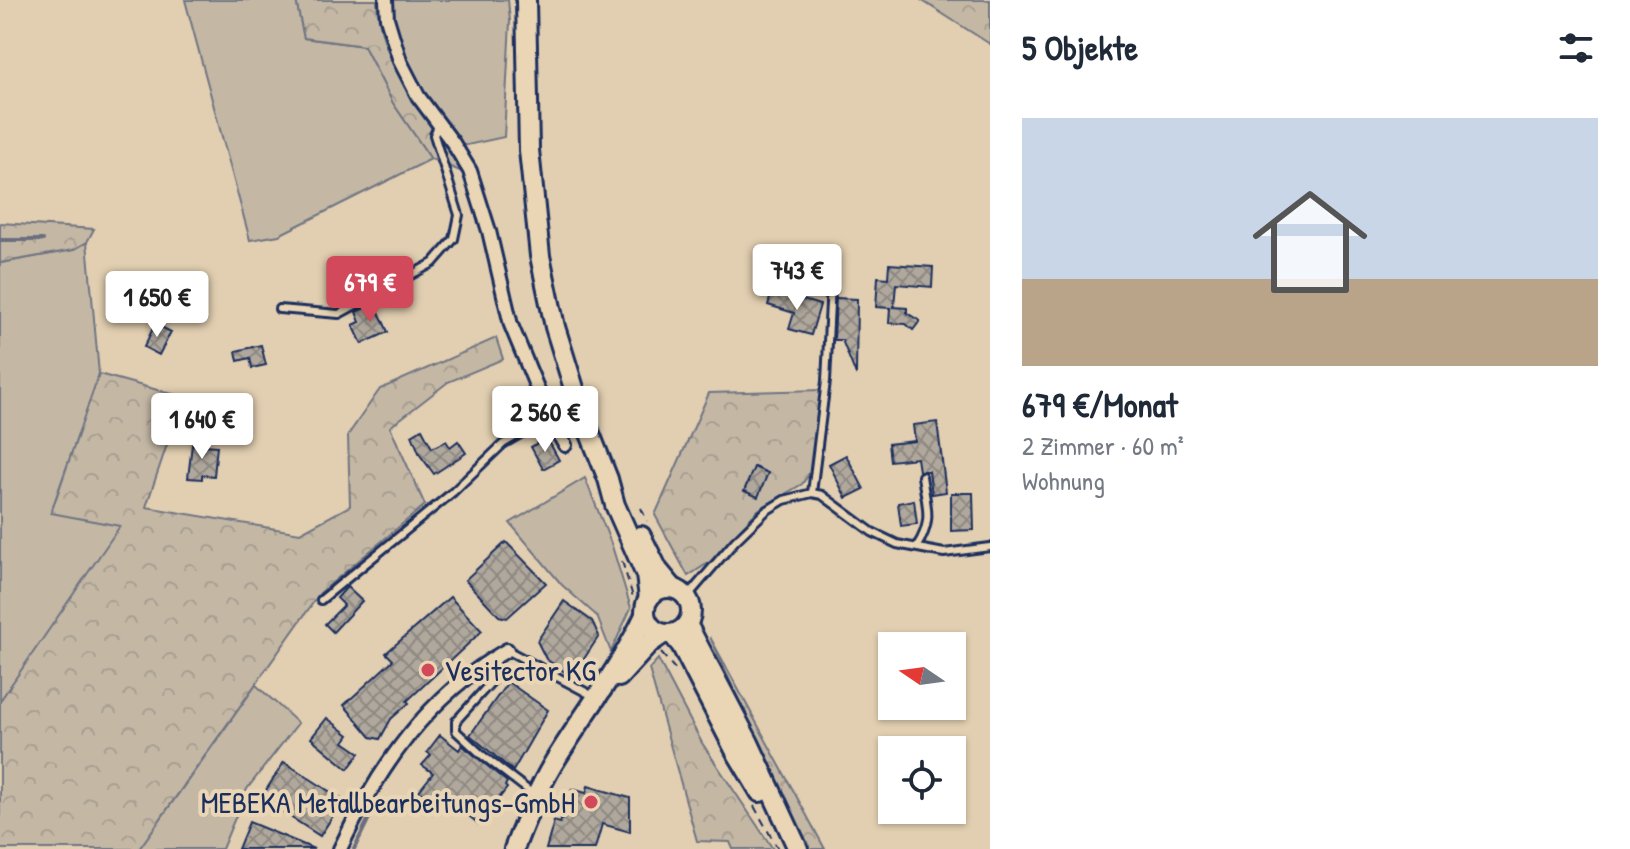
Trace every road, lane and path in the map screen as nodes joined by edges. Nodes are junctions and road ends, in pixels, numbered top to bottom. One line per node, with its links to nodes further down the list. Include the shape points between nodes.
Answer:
1 (386, 0): 3 (street, via 400,61)
2 (526, 0): 9 (main road, via 529,150 540,256 555,327)
3 (439, 124): 5 (lane, via 434,135 459,215 454,239 433,263 339,314); 6 (street, via 470,171 511,325)
4 (831, 283): 10 (lane)
5 (279, 309)
6 (549, 417): 7 (street); 17 (lane, via 503,444)
7 (565, 445)
8 (922, 476): 13 (lane, via 928,520)
9 (608, 479): 16 (main road, via 658,570); 18 (main road, via 646,575)
10 (812, 493): 13 (lane, via 832,501 884,540); 16 (lane, via 766,511)
11 (641, 508): 12 (path)
12 (651, 531)
13 (917, 546): 14 (lane, via 944,553)
14 (990, 547)
15 (619, 552): 18 (path)
16 (680, 593): 18 (main road, via 656,591); 19 (main road, via 691,616)
17 (321, 600)
18 (644, 606): 19 (main road, via 654,631); 23 (main road)
19 (668, 634): 22 (path); 23 (main road); 29 (main road, via 749,743)
20 (507, 650): 21 (street); 23 (lane)
21 (483, 664): 25 (lane, via 493,680 456,721 456,731); 26 (street, via 444,695 395,750)
22 (674, 668)
23 (597, 698): 25 (main road)
24 (747, 795): 28 (path)
25 (536, 796): 27 (main road)
26 (340, 849)
27 (514, 849)
28 (778, 849)
29 (796, 849)

